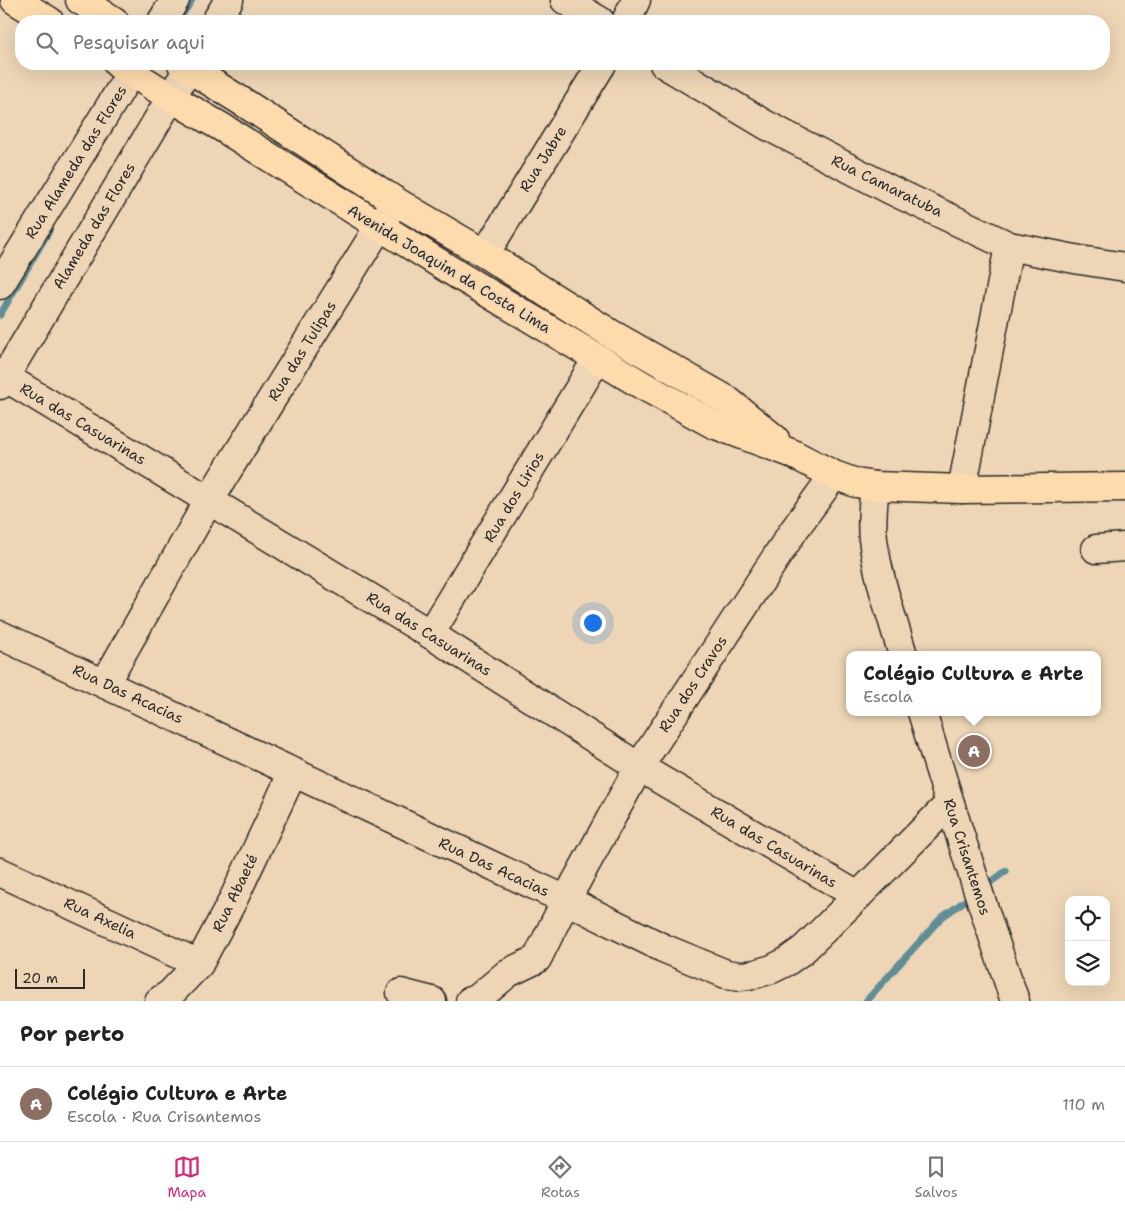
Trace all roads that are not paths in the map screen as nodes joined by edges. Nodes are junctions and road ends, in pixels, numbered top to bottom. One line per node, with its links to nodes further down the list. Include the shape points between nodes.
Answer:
1 (15, 0): 7 (main road)
2 (80, 0): 8 (main road)
3 (175, 0): 9 (street)
4 (229, 0): 10 (street)
5 (566, 0): 11 (street)
6 (636, 0): 12 (street)
7 (40, 15)
8 (104, 15)
9 (166, 15)
10 (220, 15)
11 (590, 15)
12 (629, 15)
13 (126, 70): 25 (street, Rua Alameda das Flores)
14 (133, 70): 19 (main road, Avenida Joaquim da Costa Lima)
15 (184, 70): 19 (street, Alameda das Flores)
16 (195, 70): 20 (main road, Avenida Joaquim da Costa Lima)
17 (598, 70): 23 (street, Rua Jabre)
18 (674, 70): 22 (street, Rua Camaratuba, via 766,125)
19 (170, 97): 21 (main road, Avenida Joaquim da Costa Lima); 27 (street, Alameda das Flores)
20 (395, 201): 21 (street, Rua das Tulipas); 23 (main road, Avenida Joaquim da Costa Lima)
21 (379, 226): 26 (main road, Avenida Joaquim da Costa Lima); 33 (street, Rua das Tulipas)
22 (1009, 246): 24 (street, Rua Camaratuba); 32 (street)
23 (485, 254): 28 (main road, Avenida Joaquim da Costa Lima, via 613,335 727,400)
24 (1125, 267)
25 (0, 286)
26 (597, 359): 28 (main road, Avenida Joaquim da Costa Lima, via 713,424); 36 (street, Rua dos Lirios)
27 (2, 378): 33 (street, Rua das Casuarinas)
28 (791, 453): 29 (main road, Avenida Joaquim da Costa Lima)
29 (834, 475): 30 (main road, Avenida Joaquim da Costa Lima); 41 (street, Rua dos Cravos, via 794,530)
30 (875, 486): 32 (main road, Avenida Joaquim da Costa Lima); 38 (street, via 872,511 874,547)
31 (1125, 487): 32 (main road, Avenida Joaquim da Costa Lima)
32 (962, 489)
33 (209, 500): 36 (street, Rua das Casuarinas); 39 (street)
34 (1125, 547): 35 (street)
35 (1096, 549)
36 (430, 634): 41 (street, Rua das Casuarinas)
37 (0, 635): 39 (street, Rua Das Acacias)
38 (902, 651)
39 (105, 683): 42 (street, Rua Das Acacias)
40 (923, 716): 43 (street, Rua Crisantemos)
41 (639, 767): 45 (street, Rua das Casuarinas); 46 (street, Rua dos Cravos)
42 (292, 772): 46 (street, Rua Das Acacias); 47 (street, Rua Abaeté, via 232,902)
43 (949, 804): 45 (street, Rua Das Acacias); 52 (street, Rua Crisantemos)
44 (0, 872): 47 (street, Rua Axelia)
45 (858, 896): 46 (street, Rua Das Acacias, via 803,950 786,962 772,969 741,976 726,974 663,948)
46 (566, 900): 51 (street, Rua dos Cravos, via 537,959 508,972 476,1000)
47 (199, 964): 49 (street, Rua Abaeté)
48 (401, 993): 50 (street)
49 (160, 1001)
50 (432, 1001)
51 (470, 1001)
52 (1015, 1001)

